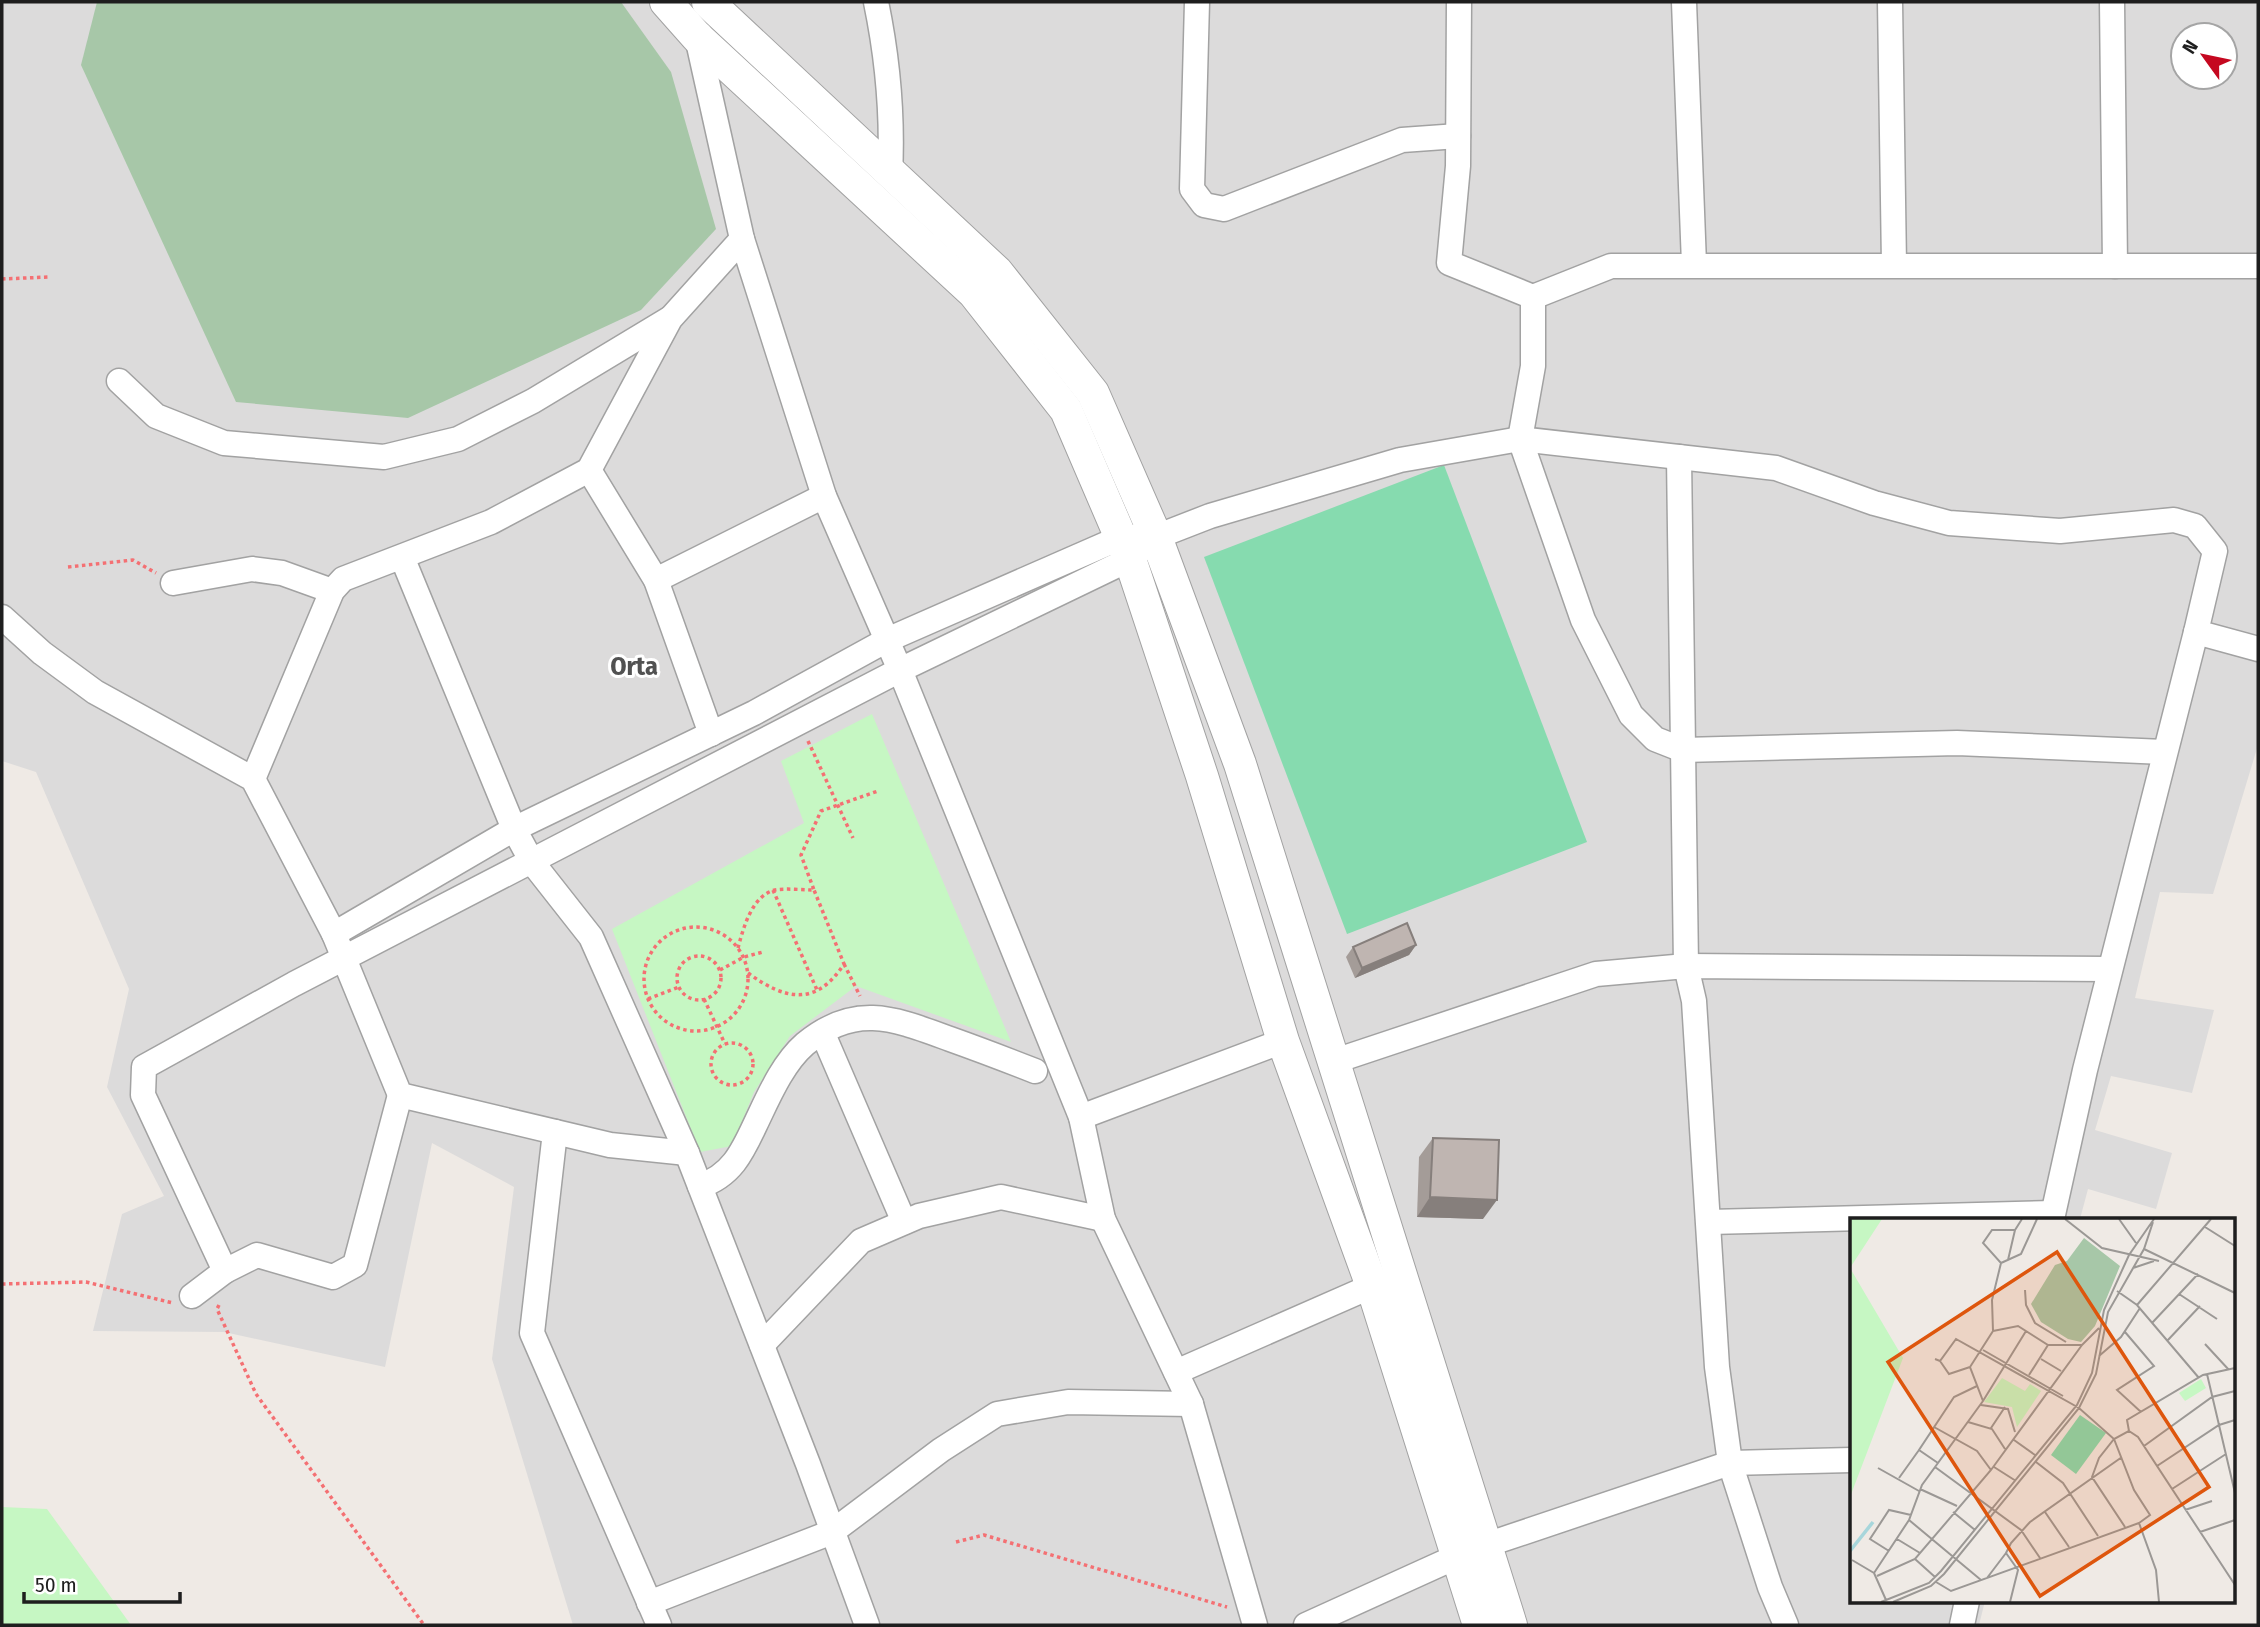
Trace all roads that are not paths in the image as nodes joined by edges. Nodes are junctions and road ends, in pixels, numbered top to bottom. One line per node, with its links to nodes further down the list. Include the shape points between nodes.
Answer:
1 (666, 2): 9 (street)
2 (876, 2): 11 (street, via 891,108)
3 (1197, 2): 10 (street, via 1192,189 1198,201 1210,208 1224,209 1402,139)
4 (1459, 2): 10 (street)
5 (1684, 2): 13 (street)
6 (1890, 2): 14 (street)
7 (2112, 2): 15 (street)
8 (714, 8): 9 (street); 11 (street)
9 (697, 37): 12 (street); 25 (street, via 974,293 1066,410)
10 (1458, 136): 17 (street, via 1449,262)
11 (890, 174): 24 (street, via 997,272 1093,393)
12 (742, 239): 18 (street); 23 (street)
13 (1694, 264): 14 (street); 17 (street, via 1611,266)
14 (1894, 265): 15 (street)
15 (2115, 266): 16 (street)
16 (2258, 266)
17 (1534, 297): 20 (street, via 1532,366)
18 (670, 319): 19 (street, via 533,401 458,439 384,457 224,443 156,416); 22 (street)
19 (119, 382)
20 (1520, 439): 21 (street); 24 (street, via 1400,460 1210,516); 36 (street, via 1583,620 1631,715 1655,739)
21 (1679, 457): 31 (street, via 1776,468 1874,503 1949,523 2060,531 2174,520 2195,526 2215,551); 36 (street)
22 (589, 470): 26 (street, via 491,522); 27 (street)
23 (824, 496): 27 (street); 32 (street)
24 (1156, 537): 25 (street); 47 (street, via 1240,764)
25 (1126, 548): 32 (street); 34 (street); 46 (street)
26 (402, 557): 29 (street, via 343,579); 39 (street)
27 (656, 580): 35 (street)
28 (173, 583): 29 (street, via 251,569 282,573)
29 (332, 591): 38 (street)
30 (2, 617): 38 (street, via 95,692)
31 (2196, 632): 33 (street); 37 (street)
32 (887, 640): 34 (street); 35 (street)
33 (2258, 649)
34 (900, 670): 40 (street); 50 (street)
35 (711, 734): 39 (street)
36 (1683, 750): 37 (street, via 1957,743); 43 (street)
37 (2164, 752): 44 (street)
38 (253, 779): 41 (street)
39 (514, 829): 40 (street); 41 (street)
40 (532, 862): 42 (street); 52 (street, via 591,937)
41 (334, 934): 42 (street)
42 (343, 959): 49 (street); 60 (street, via 144,1067 143,1095)
43 (1686, 966): 44 (street); 47 (street, via 1596,974); 59 (street, via 1695,1001)
44 (2110, 970): 54 (street)
45 (823, 1034): 48 (street, via 845,1021 869,1017 904,1021); 53 (street, via 805,1044 776,1082 734,1164); 58 (street)
46 (1283, 1041): 50 (street); 61 (street)
47 (1332, 1062): 69 (street)
48 (1035, 1071)
49 (400, 1094): 51 (street); 60 (street, via 355,1265 333,1277 257,1255)
50 (1081, 1117): 56 (street)
51 (555, 1132): 52 (street, via 610,1145); 71 (street, via 532,1333)
52 (687, 1153): 53 (street)
53 (700, 1186): 63 (street)
54 (2052, 1216): 55 (street)
55 (1938, 1218)
56 (1103, 1219): 58 (street, via 1001,1197); 64 (street)
57 (1850, 1220): 59 (street)
58 (904, 1222): 63 (street, via 861,1241)
59 (1709, 1222): 67 (street, via 1717,1367)
60 (225, 1271): 62 (street)
61 (1372, 1286): 64 (street); 69 (street)
62 (191, 1296)
63 (762, 1345): 68 (street)
64 (1176, 1372): 65 (street)
65 (1191, 1404): 68 (street, via 1068,1402 997,1414); 72 (street)
66 (1850, 1460): 67 (street)
67 (1730, 1463): 69 (street); 77 (street)
68 (832, 1532): 71 (street); 73 (street)
69 (1472, 1551): 74 (street); 75 (street); 76 (street)
70 (1967, 1602): 78 (street)
71 (654, 1614)
72 (1253, 1620)
73 (867, 1625)
74 (1306, 1625)
75 (1479, 1625)
76 (1511, 1625)
77 (1786, 1625)
78 (1962, 1625)

